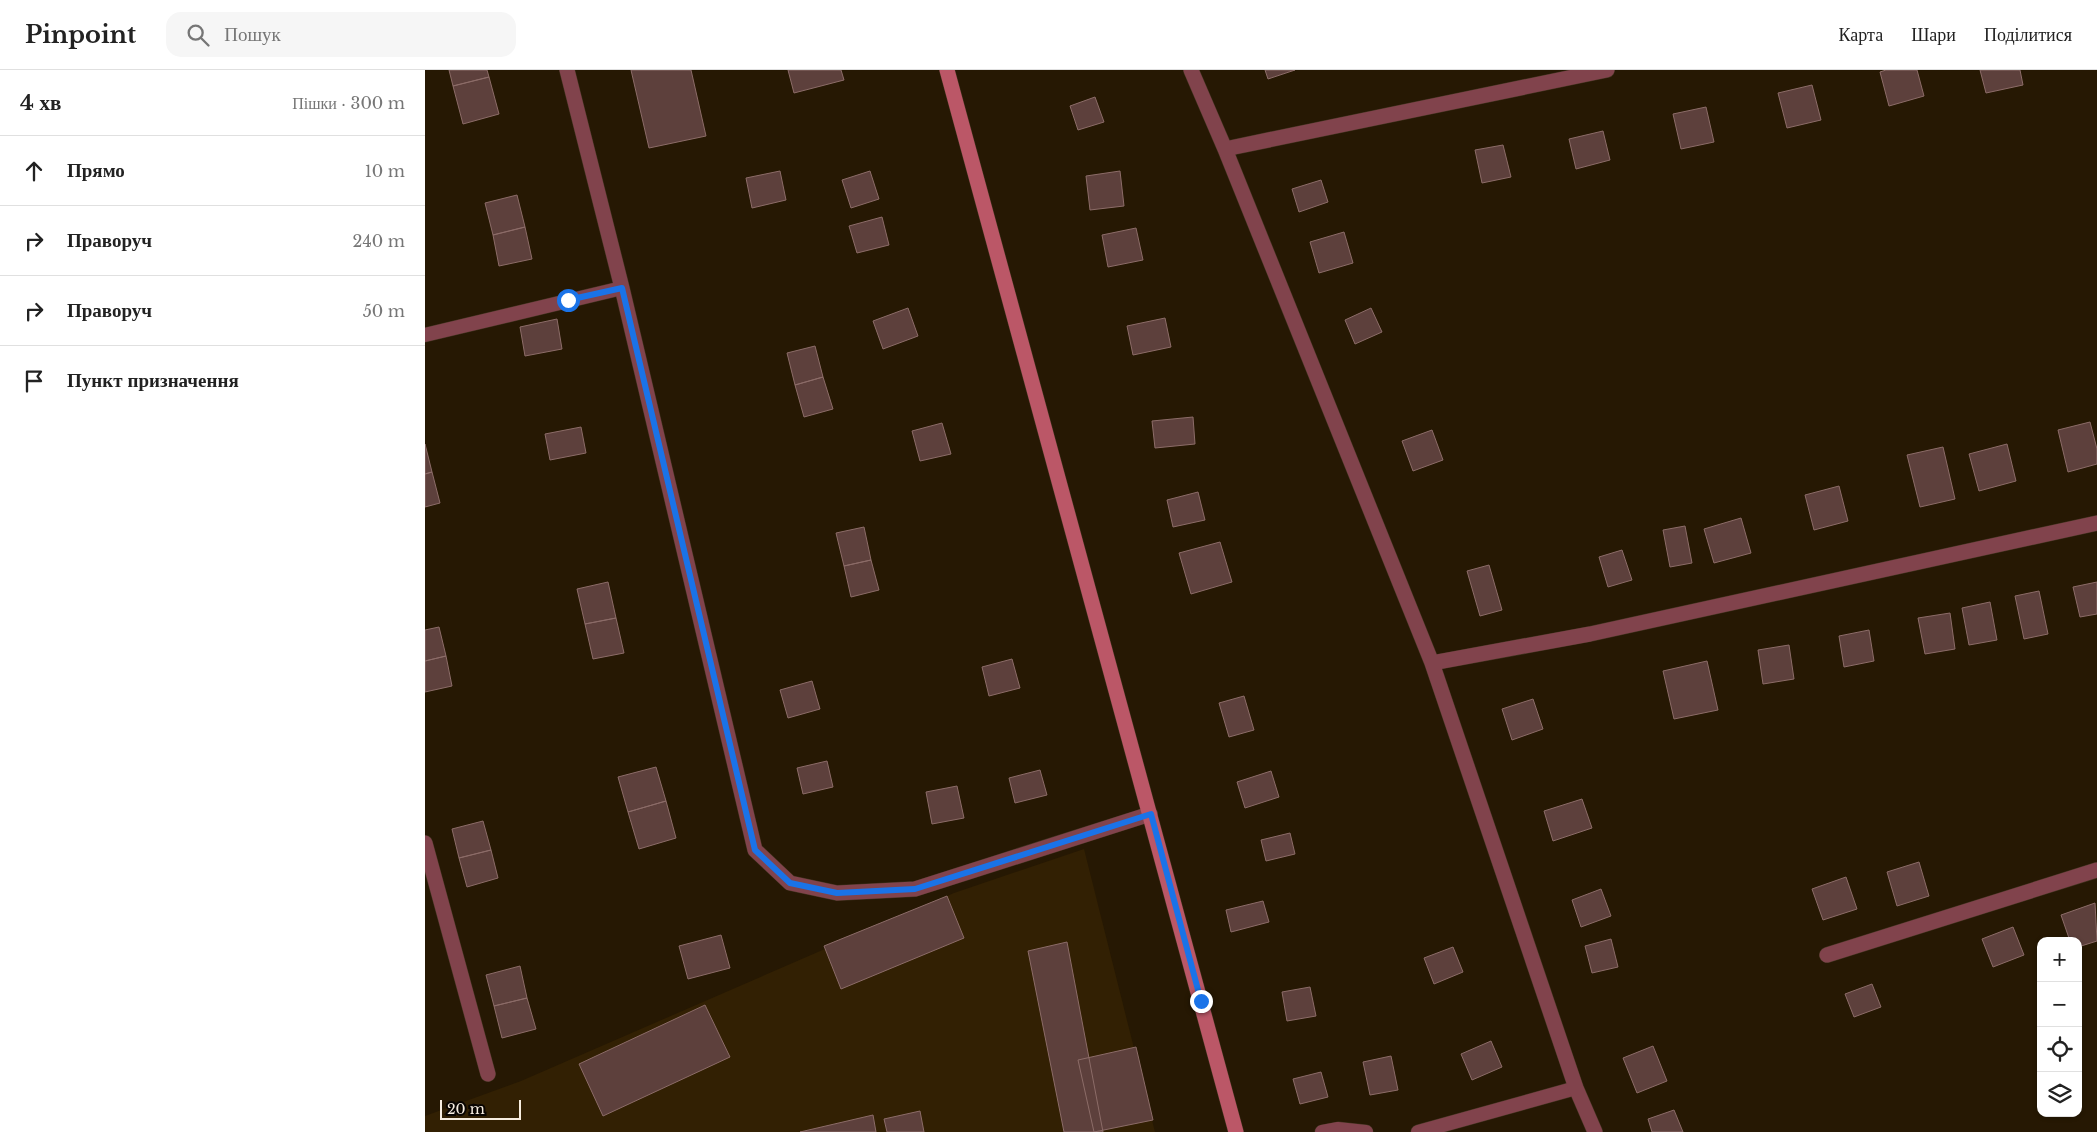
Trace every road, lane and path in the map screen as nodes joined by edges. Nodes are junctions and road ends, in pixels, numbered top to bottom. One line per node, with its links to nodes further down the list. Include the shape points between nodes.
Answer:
1 (567, 70): 6 (street)
2 (947, 70): 10 (street)
3 (1191, 70): 5 (street)
4 (1607, 70): 5 (street)
5 (1225, 149): 9 (street)
6 (622, 288): 7 (lane); 10 (street, via 755,850 790,883 837,893 915,889)
7 (425, 335)
8 (2097, 523): 9 (street, via 1590,634)
9 (1432, 664): 15 (street)
10 (1151, 814): 16 (street)
11 (425, 843): 14 (street)
12 (2097, 870): 13 (street)
13 (1827, 955)
14 (488, 1074)
15 (1576, 1088): 19 (lane); 20 (street)
16 (1235, 1132)
17 (1322, 1132): 18 (lane, via 1338,1129)
18 (1365, 1132)
19 (1418, 1132)
20 (1595, 1132)

